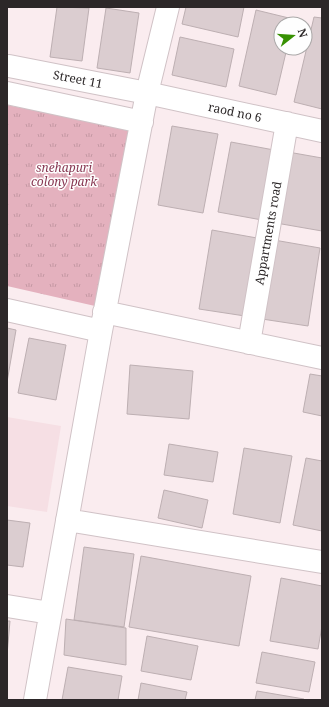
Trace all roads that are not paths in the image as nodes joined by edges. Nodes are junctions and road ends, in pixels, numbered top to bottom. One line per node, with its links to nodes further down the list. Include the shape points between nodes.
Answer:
1 (168, 7): 4 (street)
2 (9, 66): 4 (street, Street 11)
3 (7, 93): 5 (street)
4 (147, 93): 5 (street); 6 (street, raod no 6)
5 (142, 122): 9 (street)
6 (287, 123): 7 (street, raod no 6); 10 (street, Appartments road)
7 (322, 130)
8 (7, 310): 9 (street)
9 (102, 322): 10 (street); 12 (street)
10 (249, 343): 11 (street)
11 (322, 358)
12 (67, 520): 13 (street); 15 (street)
13 (322, 562)
14 (7, 606): 15 (street)
15 (50, 613): 16 (street)
16 (35, 700)

